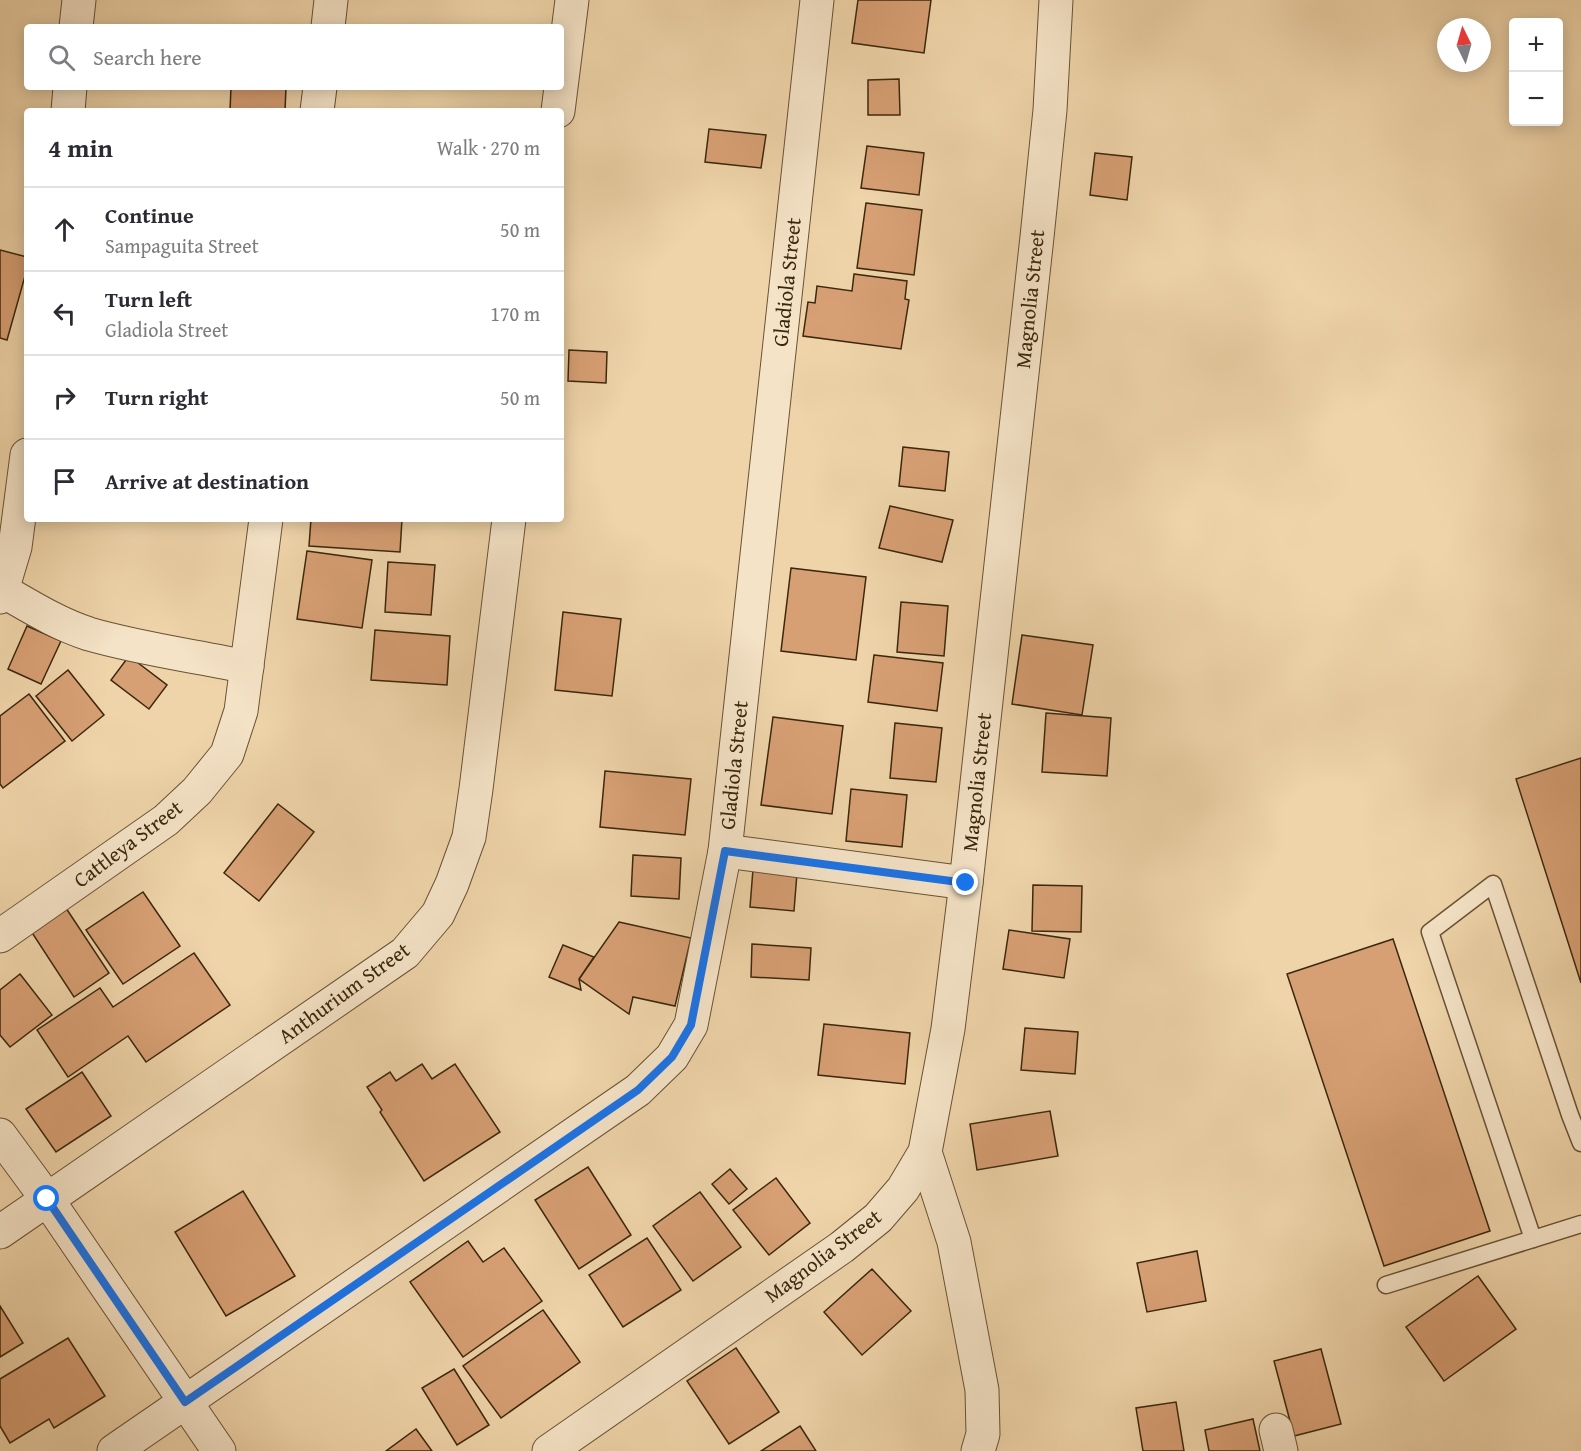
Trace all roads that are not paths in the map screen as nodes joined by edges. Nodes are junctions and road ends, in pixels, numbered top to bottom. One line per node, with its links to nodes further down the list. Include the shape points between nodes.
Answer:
1 (79, 0): 6 (street)
2 (331, 0): 7 (street)
3 (572, 0): 8 (street)
4 (817, 0): 20 (street, Gladiola Street)
5 (1056, 0): 21 (street, Magnolia Street, via 1050,110)
6 (76, 24)
7 (328, 24)
8 (564, 63)
9 (70, 90): 12 (street)
10 (320, 90): 13 (street)
11 (561, 90): 14 (street)
12 (68, 108)
13 (317, 108)
14 (558, 108)
15 (24, 477): 18 (street, via 15,547)
16 (266, 522): 19 (street, Cattleya Street)
17 (509, 522): 26 (street, Anthurium Street, via 469,837 438,914 405,953)
18 (1, 594): 19 (street, via 88,633)
19 (247, 667): 22 (street, Cattleya Street, via 241,711 227,754 197,791 166,820)
20 (725, 851): 21 (street); 31 (street, Gladiola Street, via 691,1025 672,1057 638,1090)
21 (966, 883): 25 (street, Magnolia Street, via 948,1029)
22 (0, 936)
23 (0, 1135): 26 (street)
24 (1581, 1143): 29 (lane, via 1494,884 1430,932)
25 (925, 1152): 34 (street, Magnolia Street, via 903,1189 878,1218 842,1247); 35 (street, via 954,1242 982,1390 983,1434)
26 (47, 1199): 28 (street, Anthurium Street); 31 (street)
27 (1581, 1224): 29 (lane)
28 (0, 1232)
29 (1533, 1239): 30 (lane)
30 (1386, 1285)
31 (185, 1402): 32 (street, Gladiola Street); 33 (street)
32 (114, 1451)
33 (219, 1451)
34 (549, 1451)
35 (978, 1451)

